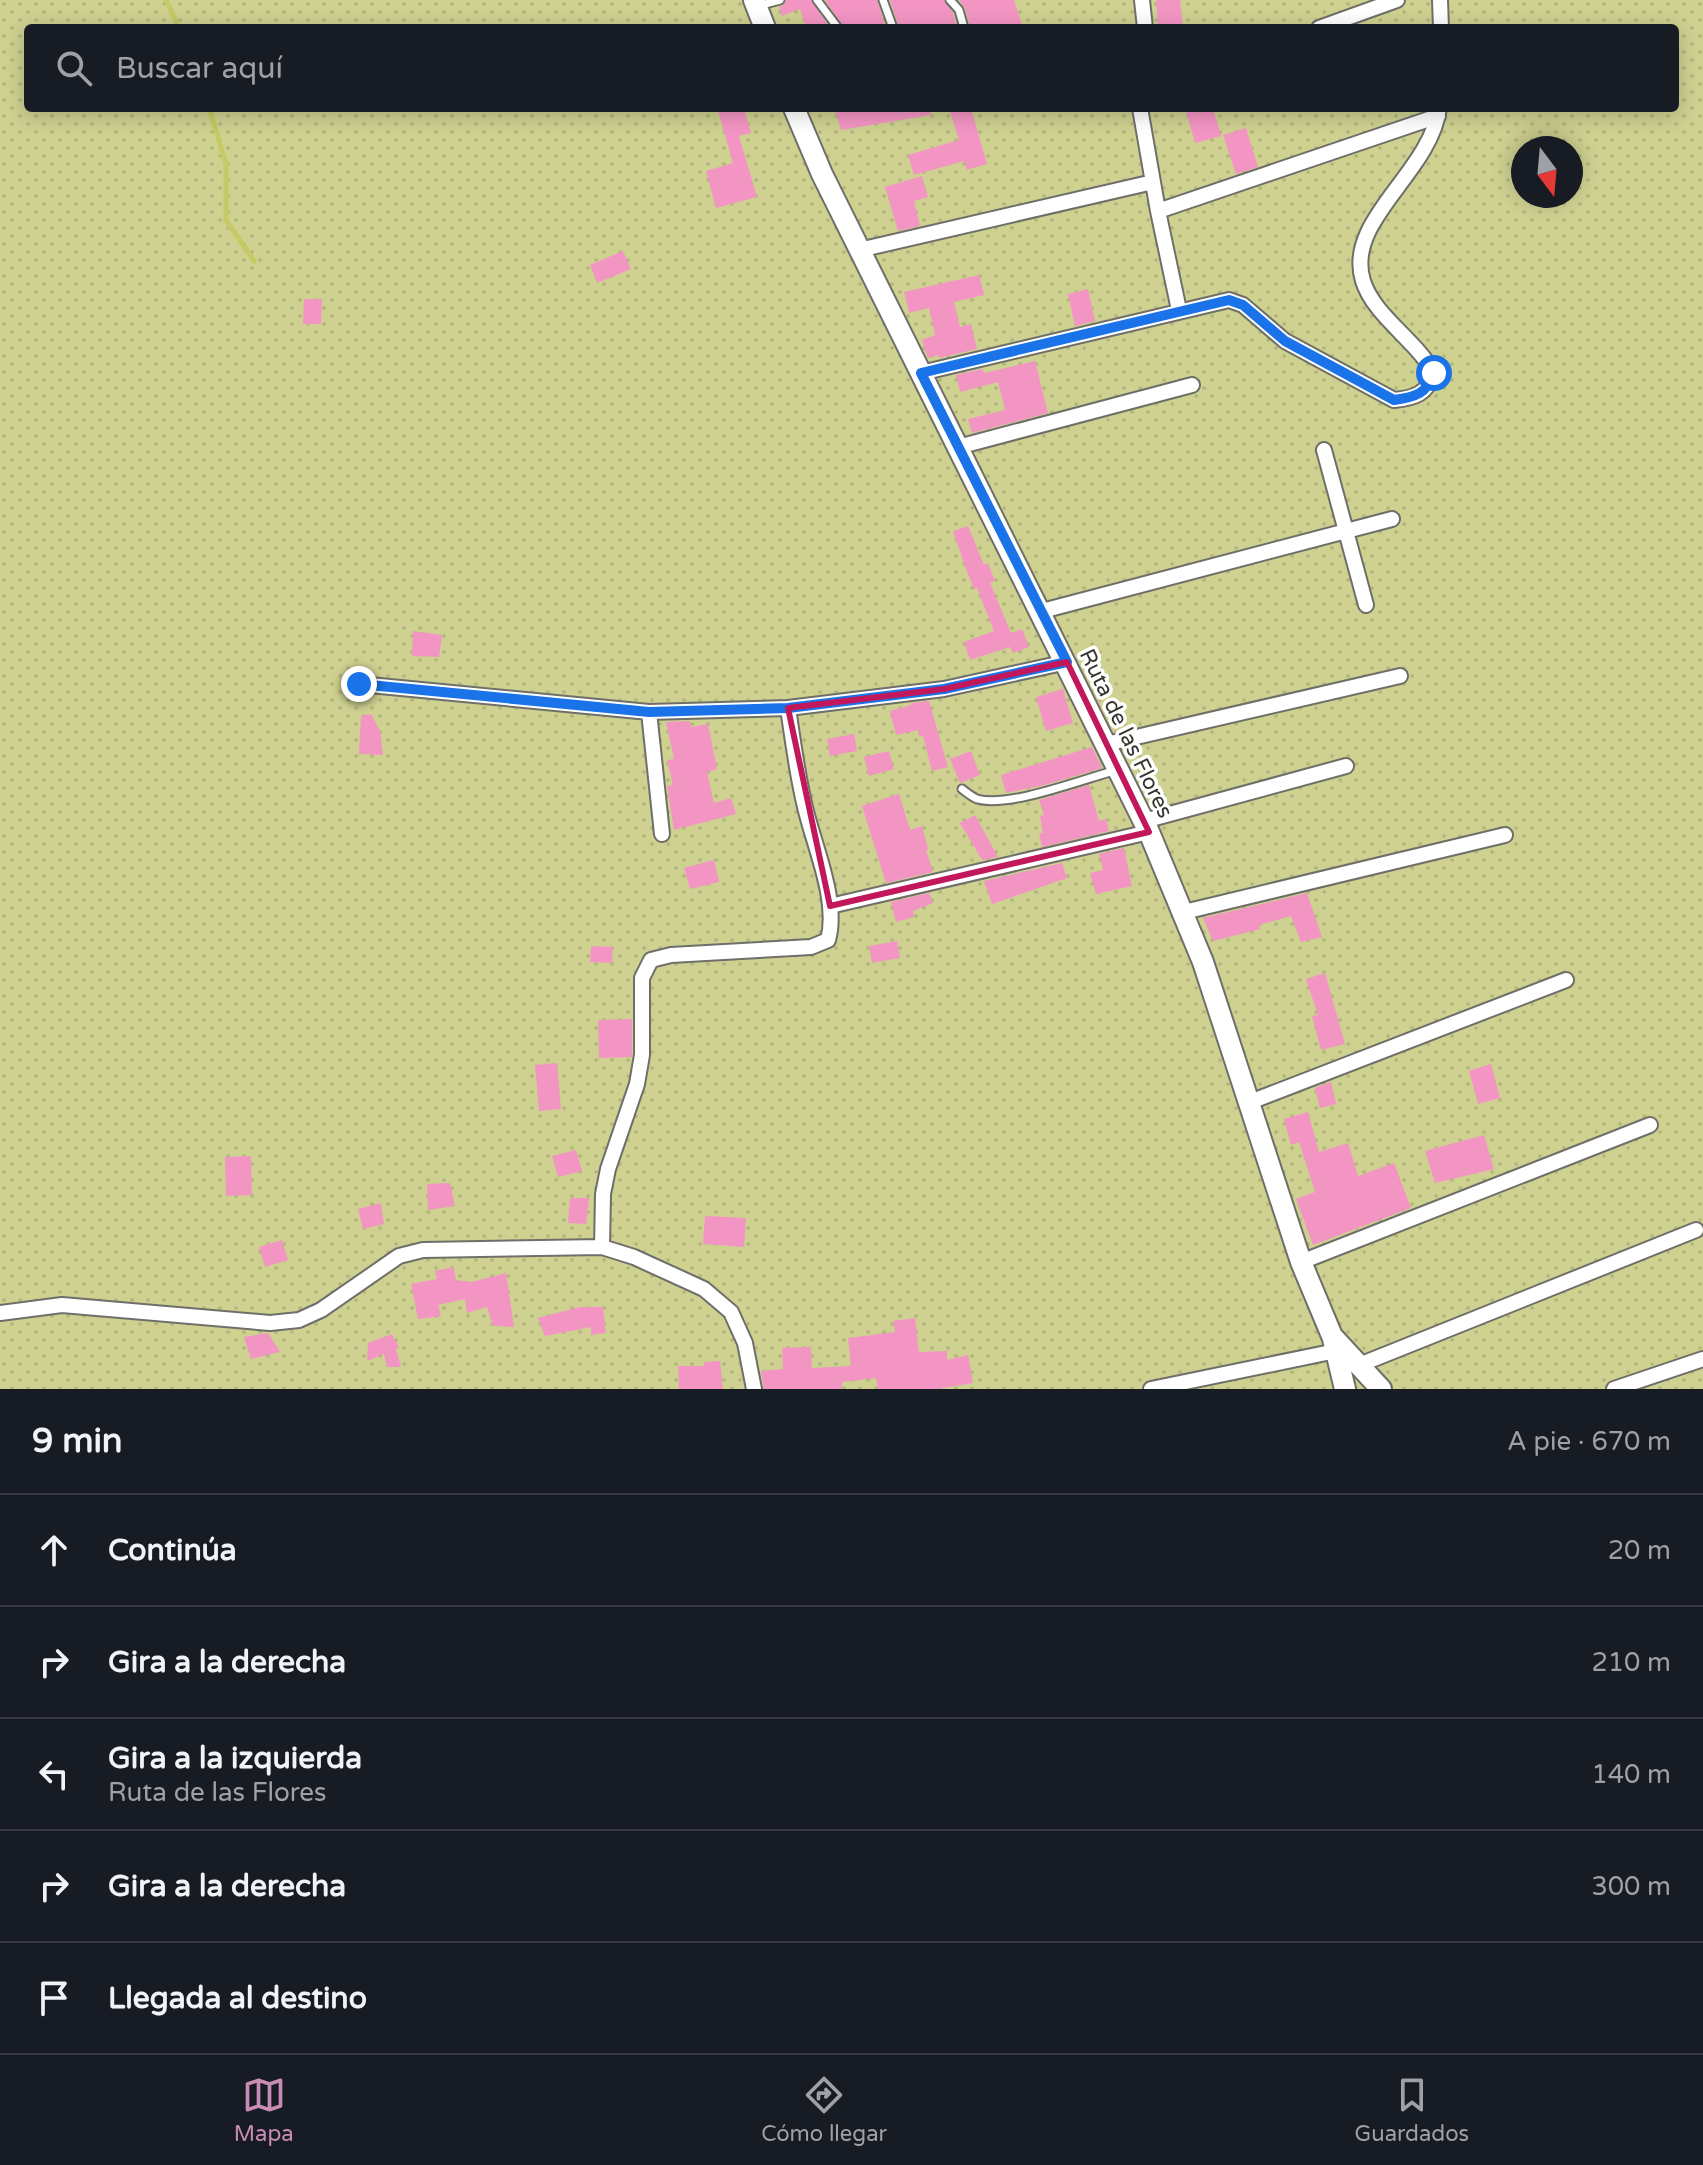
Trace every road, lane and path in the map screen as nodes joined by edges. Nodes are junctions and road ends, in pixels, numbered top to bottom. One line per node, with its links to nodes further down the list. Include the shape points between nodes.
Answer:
1 (780, 0): 8 (lane)
2 (817, 0): 10 (lane)
3 (883, 0): 11 (lane)
4 (950, 0): 12 (lane)
5 (1142, 0): 13 (street)
6 (1397, 0): 14 (street)
7 (1440, 0): 15 (street)
8 (755, 3): 9 (main road)
9 (763, 24)
10 (835, 24)
11 (892, 24)
12 (963, 24)
13 (1145, 24)
14 (1330, 24)
15 (1441, 24)
16 (796, 112): 21 (main road, Ruta de las Flores)
17 (1141, 112): 19 (street)
18 (1439, 112): 20 (street); 22 (street, via 1419,162 1378,214 1361,247 1364,283 1376,305 1424,355 1434,373 1429,387 1412,398 1394,400 1285,341 1243,305 1229,300)
19 (1153, 182): 20 (street); 21 (street)
20 (1158, 211): 22 (street)
21 (859, 250): 23 (main road, Ruta de las Flores)
22 (1179, 310): 23 (street)
23 (921, 373): 25 (main road, Ruta de las Flores)
24 (1192, 385): 25 (street)
25 (958, 447): 30 (main road, Ruta de las Flores)
26 (1324, 450): 28 (street)
27 (1392, 519): 28 (street)
28 (1346, 531): 29 (street); 30 (street)
29 (1366, 605)
30 (1042, 611): 31 (main road, Ruta de las Flores)
31 (1067, 662): 34 (street, via 944,689); 36 (main road, Ruta de las Flores)
32 (1400, 676): 36 (street)
33 (359, 684): 35 (street)
34 (788, 708): 35 (street); 43 (street)
35 (649, 712): 41 (street)
36 (1106, 744): 38 (main road, Ruta de las Flores)
37 (1346, 766): 40 (street)
38 (1119, 769): 39 (lane, via 1000,800 976,799); 40 (main road, Ruta de las Flores)
39 (962, 789)
40 (1146, 826): 43 (street); 44 (main road, Ruta de las Flores)
41 (662, 834)
42 (1505, 835): 44 (street)
43 (830, 906): 49 (street, via 828,940 811,947 651,960 642,978 637,1084 603,1194)
44 (1184, 912): 46 (main road, Ruta de las Flores)
45 (1566, 980): 46 (street)
46 (1250, 1102): 50 (main road, Ruta de las Flores)
47 (1650, 1125): 50 (street)
48 (1696, 1230): 54 (street)
49 (602, 1247): 51 (street, via 423,1250 399,1256 299,1320 270,1323 62,1305); 55 (street, via 704,1289 731,1312 745,1343)
50 (1301, 1262): 52 (main road, Ruta de las Flores)
51 (0, 1313)
52 (1334, 1344): 54 (main road, Ruta de las Flores); 56 (street); 57 (main road)
53 (1703, 1359): 59 (street)
54 (1359, 1365): 58 (main road, Ruta de las Flores)
55 (754, 1389)
56 (1151, 1389)
57 (1345, 1389)
58 (1381, 1389)
59 (1614, 1389)

